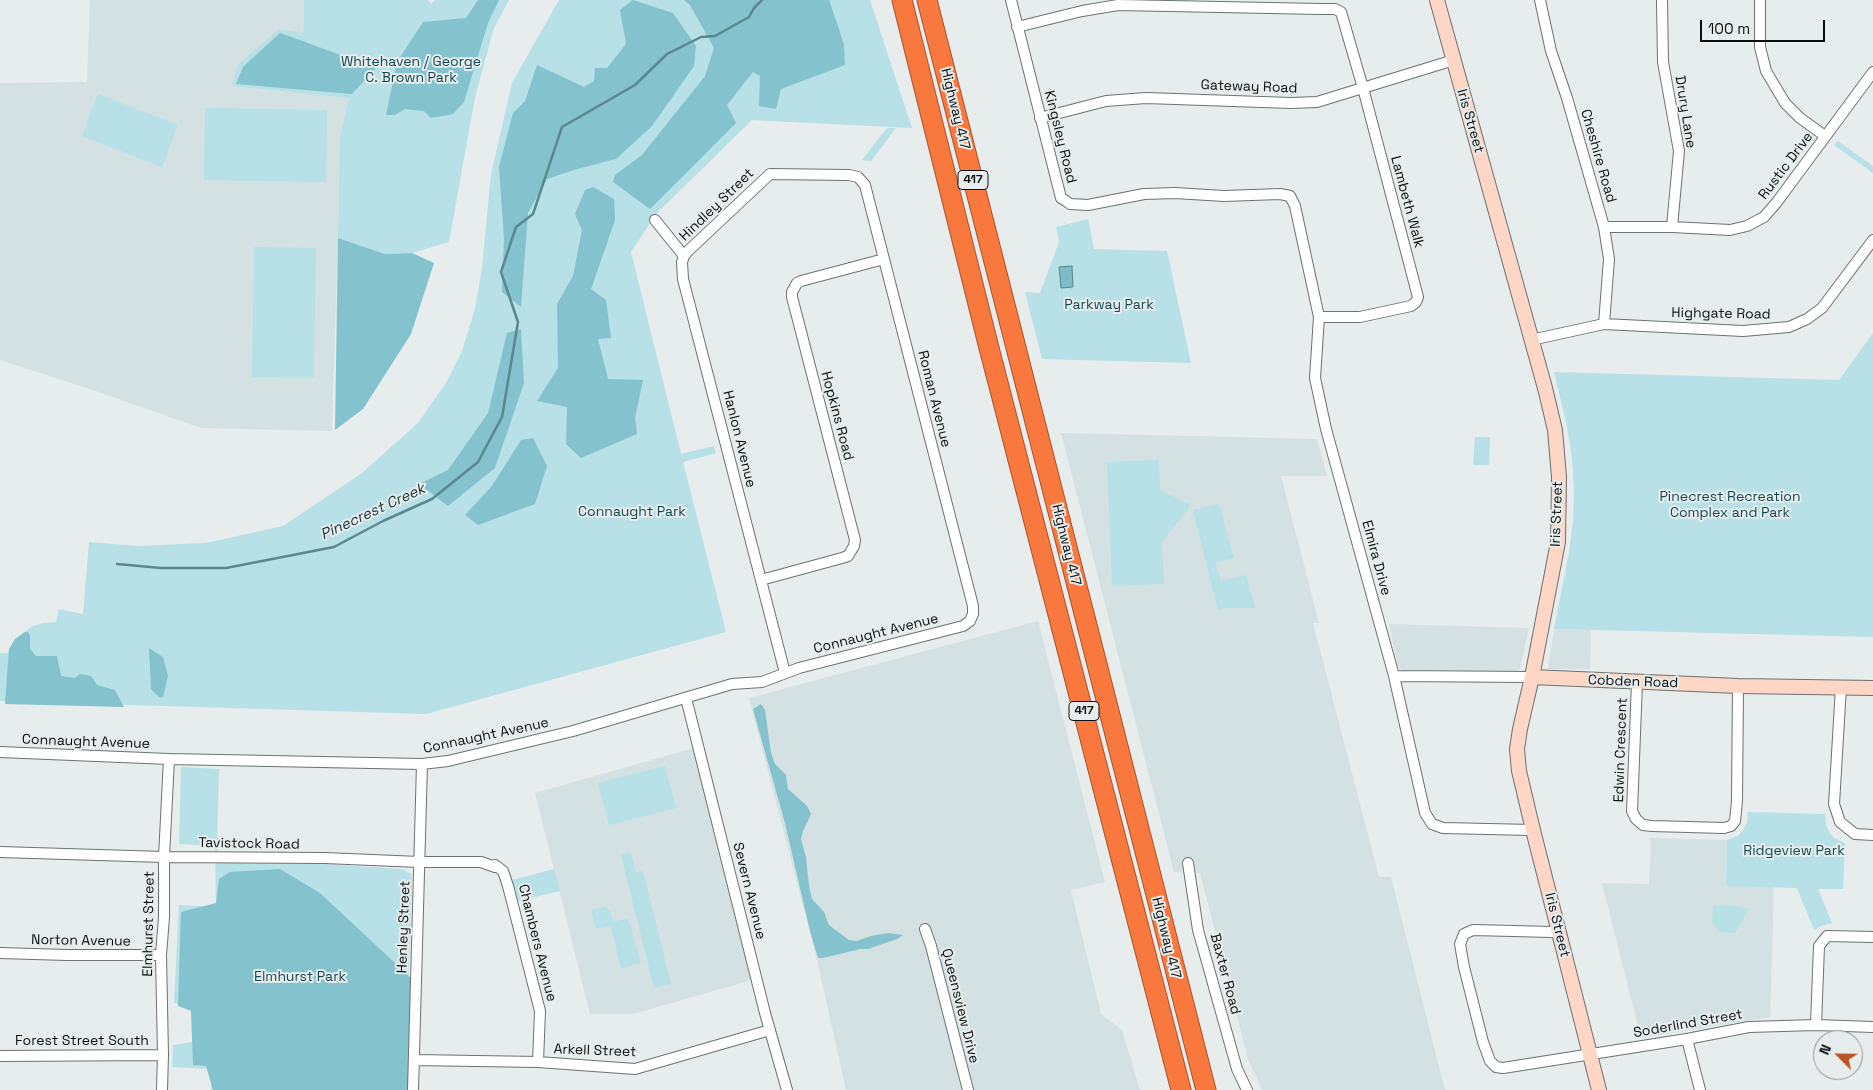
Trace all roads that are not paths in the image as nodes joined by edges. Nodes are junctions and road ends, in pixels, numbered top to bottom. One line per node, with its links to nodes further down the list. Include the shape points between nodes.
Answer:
1 (902, 0): 65 (highway, 417)
2 (927, 0): 66 (highway, Highway 417 / 417)
3 (1011, 0): 8 (street, Kingsley Road)
4 (1437, 0): 9 (street, Iris Street)
5 (1540, 0): 17 (street, Cheshire Road, via 1550,51)
6 (1662, 0): 18 (street, Drury Lane, via 1663,62 1679,151)
7 (1760, 0): 13 (street, via 1760,47 1766,71 1785,103)
8 (1018, 27): 11 (street, Lambeth Walk, via 1082,11 1118,6 1335,9 1341,12); 12 (street, Kingsley Road)
9 (1454, 60): 11 (street, Gateway Road); 26 (street, Iris Street)
10 (1873, 72): 13 (street, Rustic Drive)
11 (1363, 88): 12 (street, Gateway Road, via 1317,102 1300,103 1146,98 1106,101); 24 (street, Lambeth Walk, via 1418,297 1411,306 1360,317)
12 (1040, 118): 15 (street, Kingsley Road, via 1061,198 1070,204 1088,205 1144,194 1175,193 1224,196 1280,194)
13 (1825, 136): 18 (street, Rustic Drive, via 1764,217 1730,230)
14 (858, 177): 21 (street, Hindley Street, via 770,174); 22 (street, Roman Avenue, via 865,185)
15 (1291, 199): 24 (street, Elmira Drive)
16 (655, 220): 21 (street)
17 (1604, 227): 18 (street, Rustic Drive); 25 (street, Cheshire Road, via 1609,259)
18 (1672, 227)
19 (1873, 240): 20 (street, Highgate Road)
20 (1864, 253): 23 (street); 25 (street, Highgate Road, via 1822,308 1790,328 1743,331)
21 (684, 256): 27 (street, Hanlon Avenue, via 684,279)
22 (884, 259): 27 (street, Hopkins Road, via 801,281 792,292 854,546 848,556); 28 (street, Roman Avenue, via 973,606 970,621)
23 (1873, 259)
24 (1319, 317): 30 (street, Elmira Drive, via 1316,378 1326,429)
25 (1604, 324): 26 (street, Highgate Road)
26 (1531, 340): 31 (street, Iris Street, via 1555,430 1559,477 1558,542)
27 (761, 580): 29 (street, Hanlon Avenue)
28 (963, 626): 29 (street, Connaught Avenue)
29 (785, 673): 36 (street, Connaught Avenue, via 762,682 737,683)
30 (1394, 676): 31 (street, Cobden Road); 40 (street, Elmira Drive, via 1420,795 1432,824 1443,828)
31 (1532, 677): 32 (street, Cobden Road); 40 (street, Iris Street, via 1517,749)
32 (1637, 682): 33 (street, Cobden Road); 33 (street, Edwin Crescent, via 1632,810 1636,819 1652,826 1724,828 1735,821)
33 (1738, 686): 34 (street, Cobden Road)
34 (1841, 687): 35 (street, Cobden Road); 41 (street, via 1834,804 1840,822 1855,834)
35 (1873, 688)
36 (686, 698): 39 (street, Connaught Avenue, via 573,731 481,754); 54 (street, Severn Avenue)
37 (0, 752): 38 (street, Connaught Avenue)
38 (170, 759): 39 (street, Connaught Avenue); 43 (street, Elmhurst Street)
39 (422, 764): 44 (street, Henley Street)
40 (1533, 830): 48 (street, Iris Street)
41 (1873, 835)
42 (0, 852): 43 (street, Tavistock Road)
43 (164, 857): 44 (street, Tavistock Road); 51 (street, Elmhurst Street)
44 (419, 862): 46 (street, Tavistock Road); 59 (street, Henley Street)
45 (1188, 863): 67 (street, Baxter Road, via 1198,930 1237,1069)
46 (495, 865): 60 (street, Chambers Avenue, via 503,870 508,886 540,1011)
47 (925, 929): 64 (street, Queensview Drive)
48 (1559, 930): 57 (street, Iris Street); 57 (street, Soderlind Street, via 1473,930 1464,934 1460,944 1464,967 1486,1052 1496,1067 1509,1068)
49 (1873, 937): 52 (street, via 1827,936 1819,946)
50 (0, 953): 51 (street, Norton Avenue)
51 (161, 955): 56 (street, Elmhurst Street)
52 (1816, 1025): 53 (street, Soderlind Street); 55 (street, Soderlind Street, via 1749,1027)
53 (1873, 1027)
54 (770, 1030): 60 (street, Arkell Street, via 635,1068); 63 (street, Severn Avenue)
55 (1687, 1039): 57 (street, Soderlind Street); 69 (street)
56 (163, 1054): 58 (street, Forest Street South); 61 (street, Elmhurst Street)
57 (1590, 1054): 68 (street, Iris Street)
58 (0, 1056)
59 (414, 1060): 60 (street, Arkell Street); 62 (street, Henley Street)
60 (538, 1062)
61 (162, 1090)
62 (413, 1090)
63 (787, 1090)
64 (968, 1090)
65 (1181, 1090)
66 (1206, 1090)
67 (1247, 1090)
68 (1599, 1090)
69 (1700, 1090)

